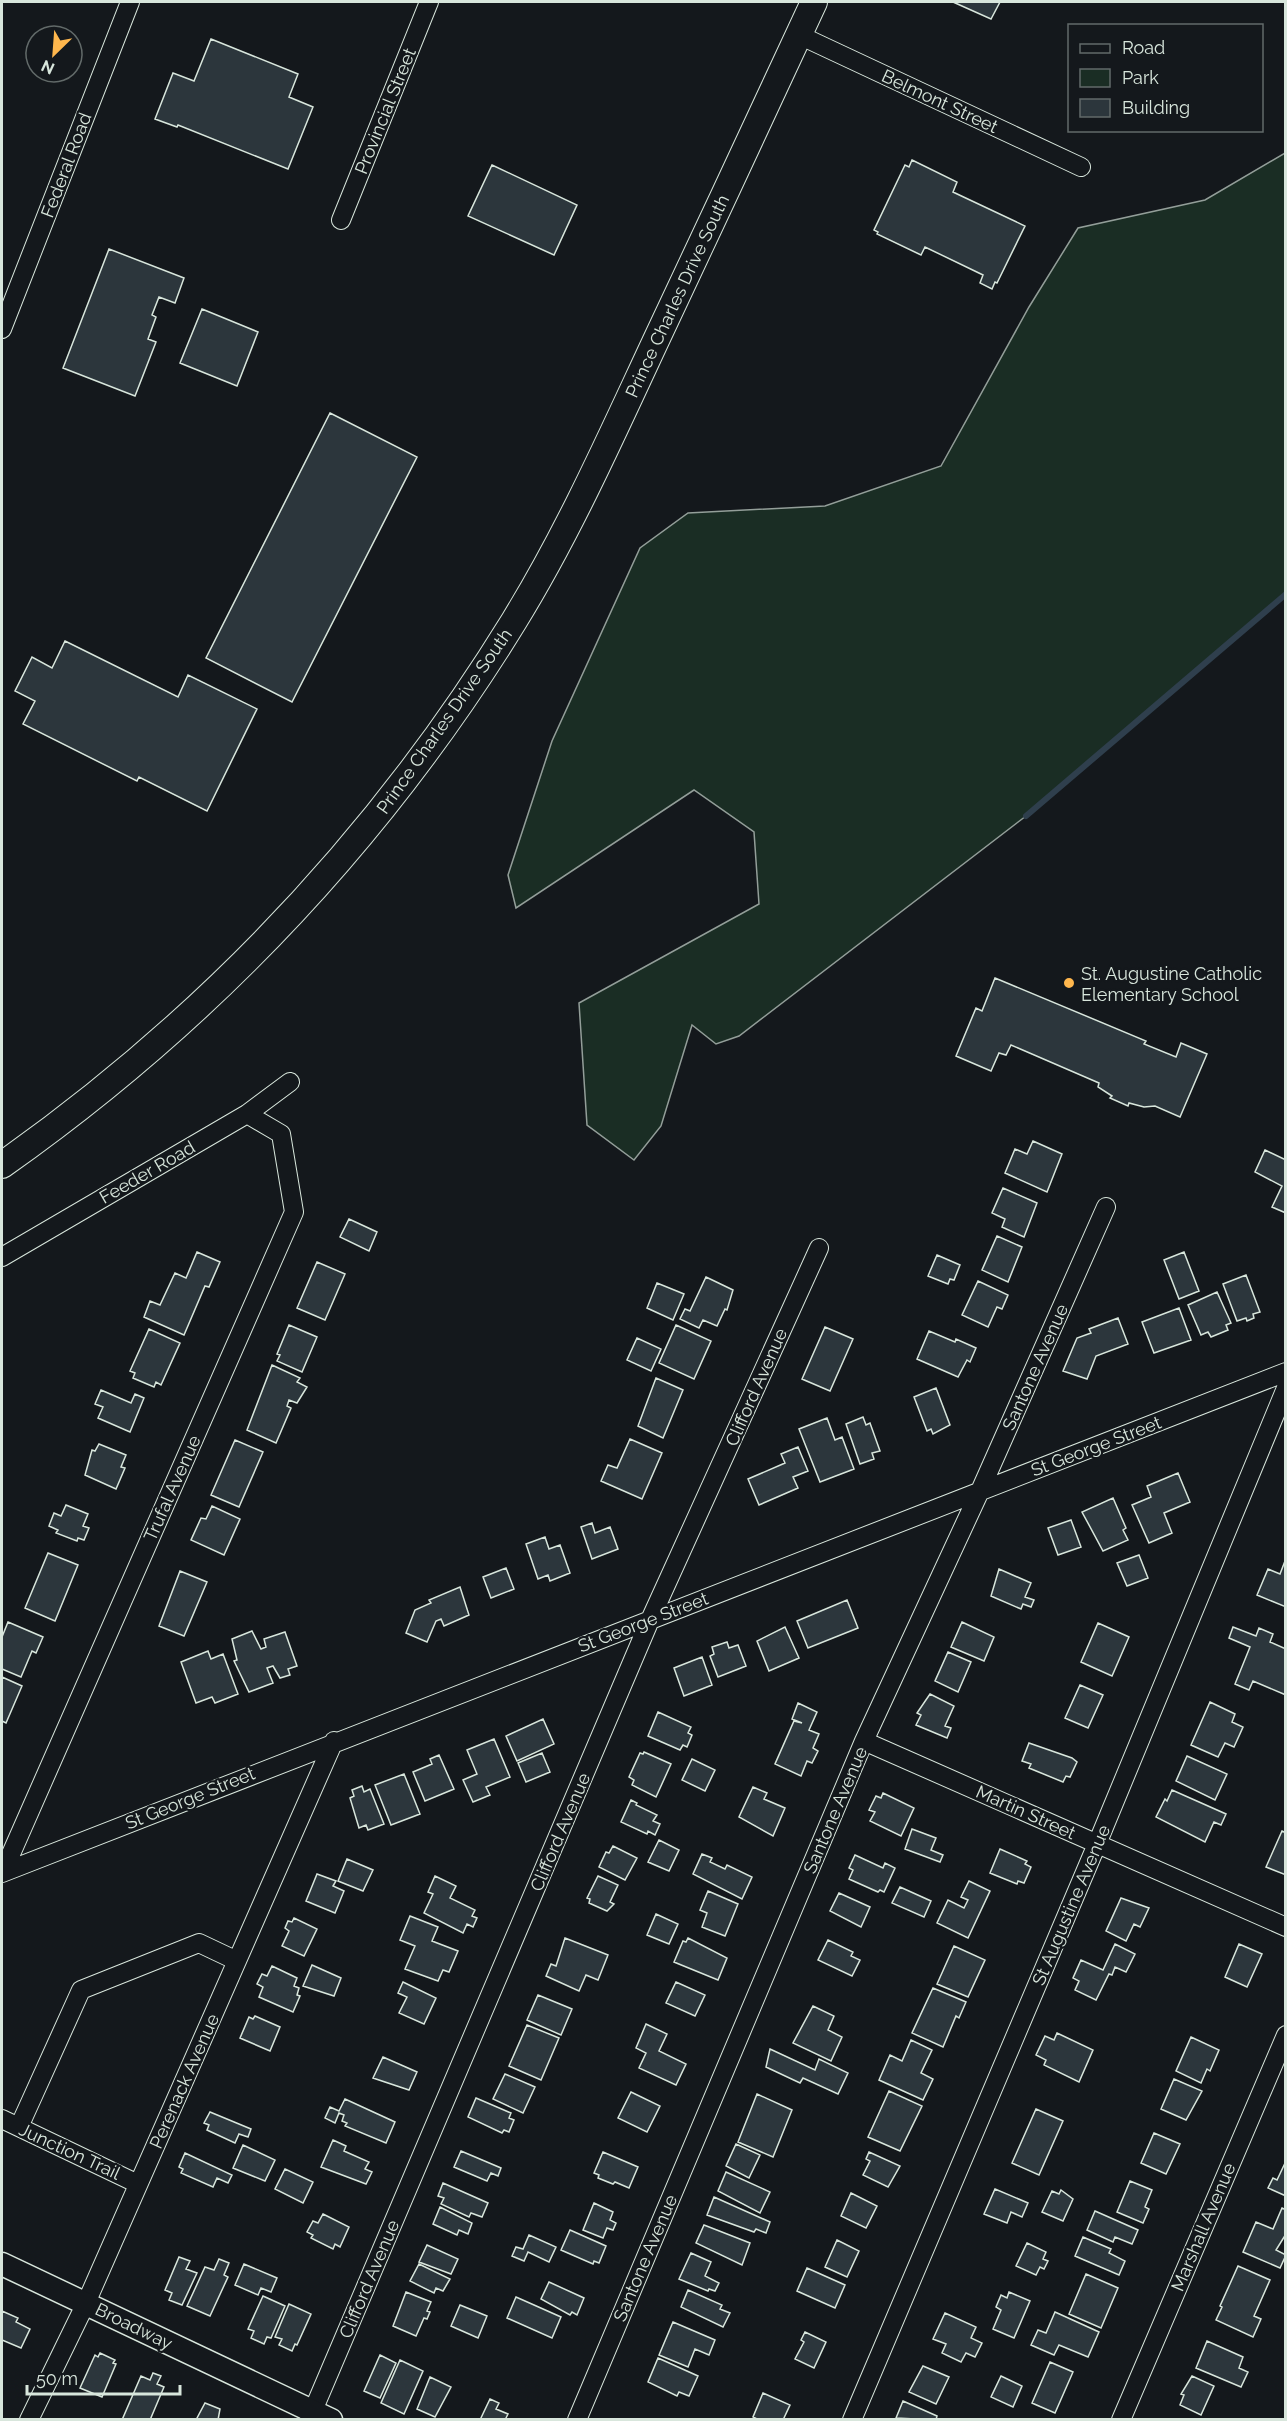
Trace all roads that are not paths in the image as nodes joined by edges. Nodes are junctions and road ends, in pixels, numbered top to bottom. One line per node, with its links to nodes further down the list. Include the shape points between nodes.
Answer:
1 (130, 2): 7 (street, Federal Road)
2 (429, 2): 6 (street, Provincial Street)
3 (814, 2): 4 (main road, Prince Charles Drive South)
4 (799, 35): 5 (street, Belmont Street); 10 (main road, Prince Charles Drive South, via 600,461 515,620 454,713 346,854 286,920 181,1024 63,1121)
5 (1081, 167)
6 (341, 220)
7 (2, 329)
8 (290, 1082): 9 (street, Feeder Road)
9 (247, 1114): 13 (street, Feeder Road); 21 (street, Trufal Avenue, via 281,1134 294,1212)
10 (2, 1165)
11 (1106, 1207): 16 (street, Santone Avenue)
12 (819, 1248): 17 (street, Clifford Avenue)
13 (2, 1257)
14 (1286, 1372): 16 (street, St George Street)
15 (1286, 1388): 20 (street, St Augustine Avenue)
16 (980, 1491): 17 (street, St George Street); 19 (street, Santone Avenue)
17 (650, 1620): 18 (street, St George Street); 30 (street, Clifford Avenue)
18 (334, 1741): 21 (street, St George Street); 23 (street, Perenack Avenue)
19 (864, 1741): 20 (street, Martin Street); 32 (street, Santone Avenue)
20 (1097, 1844): 22 (street, Martin Street); 33 (street, St Augustine Avenue)
21 (2, 1873)
22 (1286, 1927)
23 (237, 1961): 26 (street, via 199,1943 81,1990); 27 (street, Perenack Avenue)
24 (1286, 2035): 34 (street, Marshall Avenue)
25 (2, 2119): 26 (street, Junction Trail)
26 (19, 2127): 27 (street, Junction Trail)
27 (138, 2184): 29 (street, Perenack Avenue)
28 (2, 2264): 29 (street, Broadway)
29 (86, 2302): 30 (street, Broadway); 31 (street, Perenack Avenue)
30 (318, 2417)
31 (29, 2420)
32 (577, 2420)
33 (852, 2420)
34 (1121, 2420)

